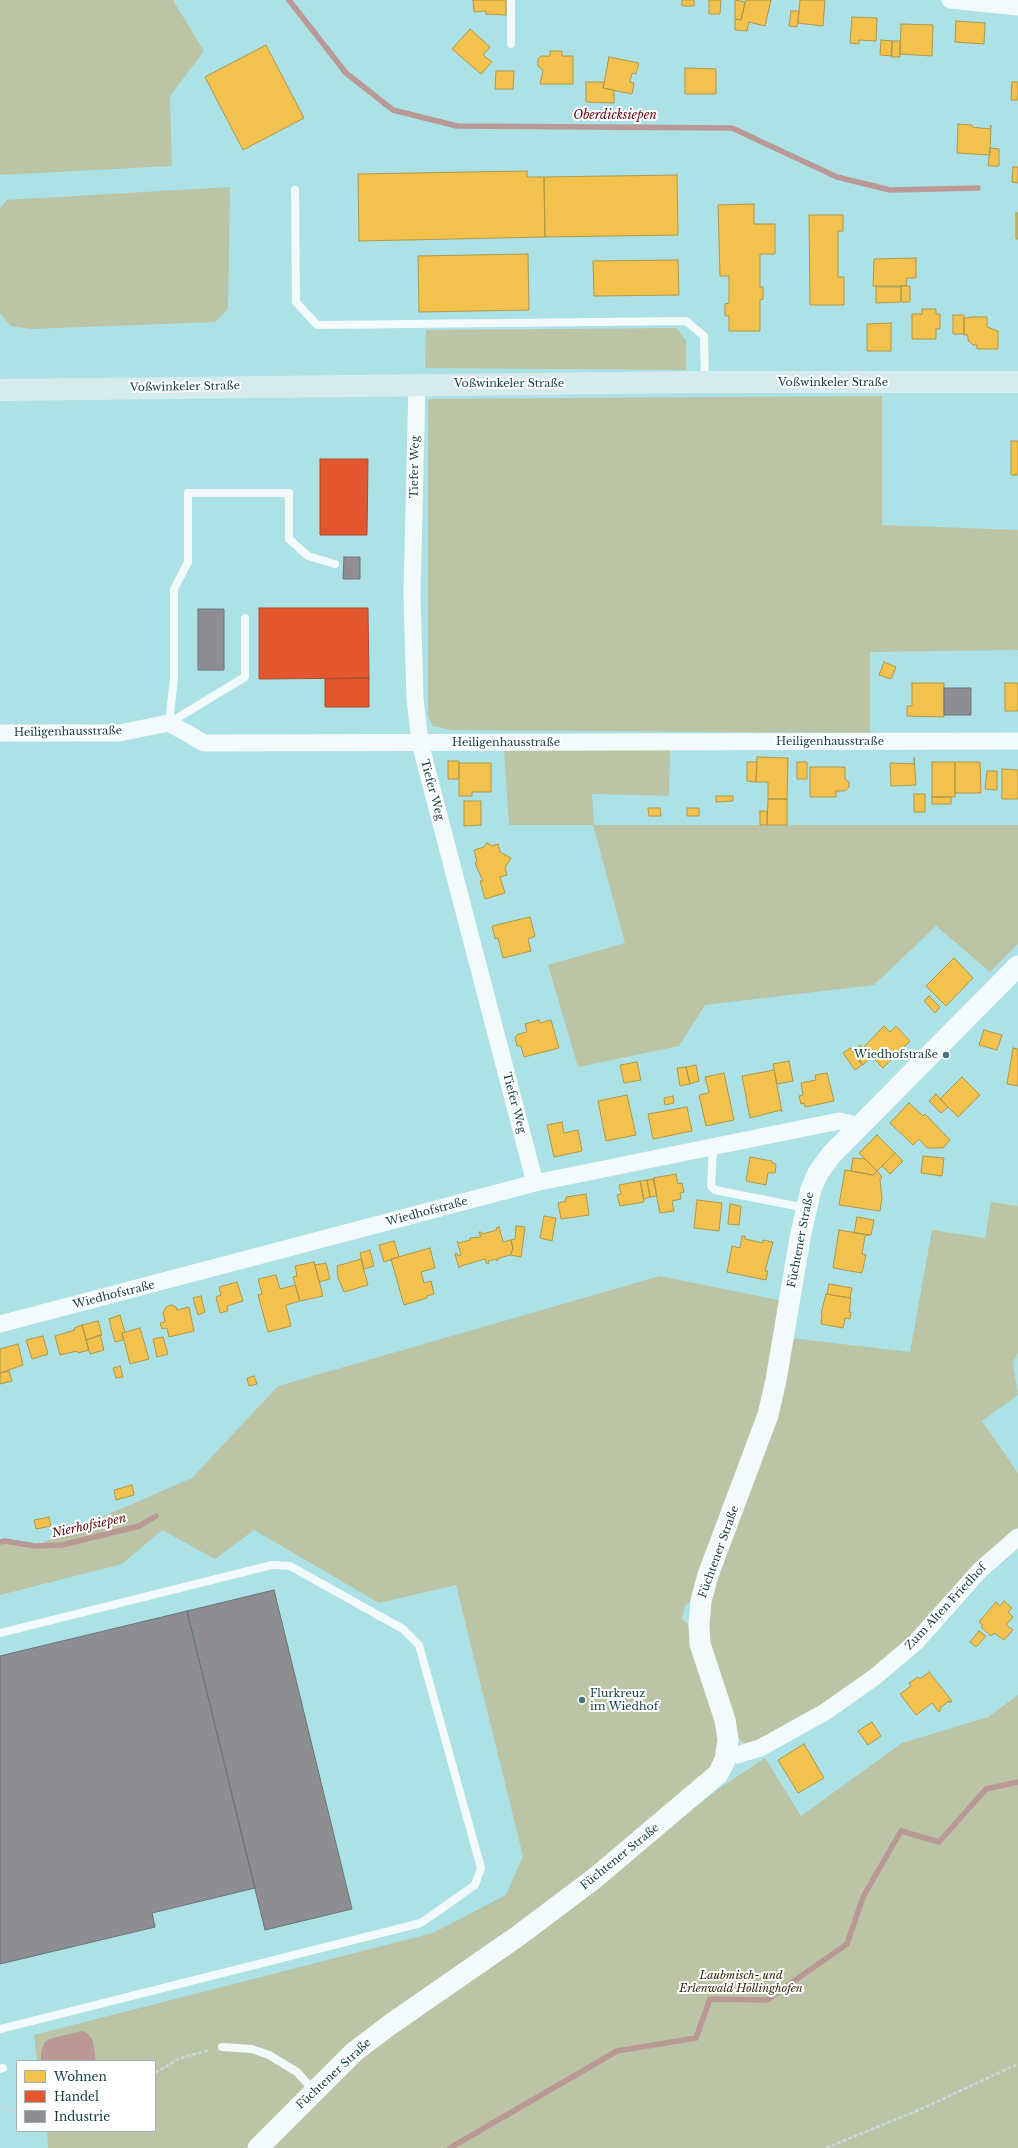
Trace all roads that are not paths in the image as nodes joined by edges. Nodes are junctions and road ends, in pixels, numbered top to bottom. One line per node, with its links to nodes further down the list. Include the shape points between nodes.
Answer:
1 (512, 0): 4 (lane)
2 (950, 0): 3 (street)
3 (1018, 7)
4 (511, 44)
5 (295, 190): 6 (lane, via 296,302 317,325 686,321 704,336)
6 (705, 382): 7 (main road, Voßwinkeler Straße); 8 (main road, Voßwinkeler Straße)
7 (1018, 382)
8 (417, 384): 9 (main road, Voßwinkeler Straße); 15 (street, Tiefer Weg, via 412,595 415,698)
9 (0, 390)
10 (335, 564): 12 (lane, via 308,556 290,539 289,493 188,493 188,562 174,589 174,678)
11 (245, 618): 12 (lane, via 245,677)
12 (169, 723): 13 (street, Heiligenhausstraße, via 119,733); 15 (street, Heiligenhausstraße, via 204,743)
13 (0, 733)
14 (1018, 741): 15 (street, Heiligenhausstraße)
15 (420, 743): 19 (street, Tiefer Weg)
16 (1018, 966): 17 (street, Füchtener Straße)
17 (857, 1128): 18 (street, Wiedhofstraße, via 839,1121); 20 (street, Füchtener Straße, via 818,1173)
18 (713, 1147): 19 (street, Wiedhofstraße); 20 (lane, via 711,1186 715,1190)
19 (535, 1184): 21 (street, Wiedhofstraße)
20 (806, 1208): 24 (street, Füchtener Straße, via 778,1374 768,1414 708,1575 701,1601 700,1644 725,1720)
21 (0, 1324)
22 (1018, 1536): 24 (street, Zum Alten Friedhof, via 980,1570 916,1642 876,1676 825,1712 760,1748 737,1755)
23 (0, 1633): 25 (lane, via 272,1565 290,1566 403,1629 419,1645 481,1868 475,1885 421,1923)
24 (727, 1753): 27 (street, Füchtener Straße, via 724,1765 711,1782 601,1873 518,1936 354,2052)
25 (0, 2029)
26 (222, 2047): 27 (lane, via 252,2049 269,2055 297,2072)
27 (314, 2091): 28 (street, Füchtener Straße)
28 (258, 2148)

